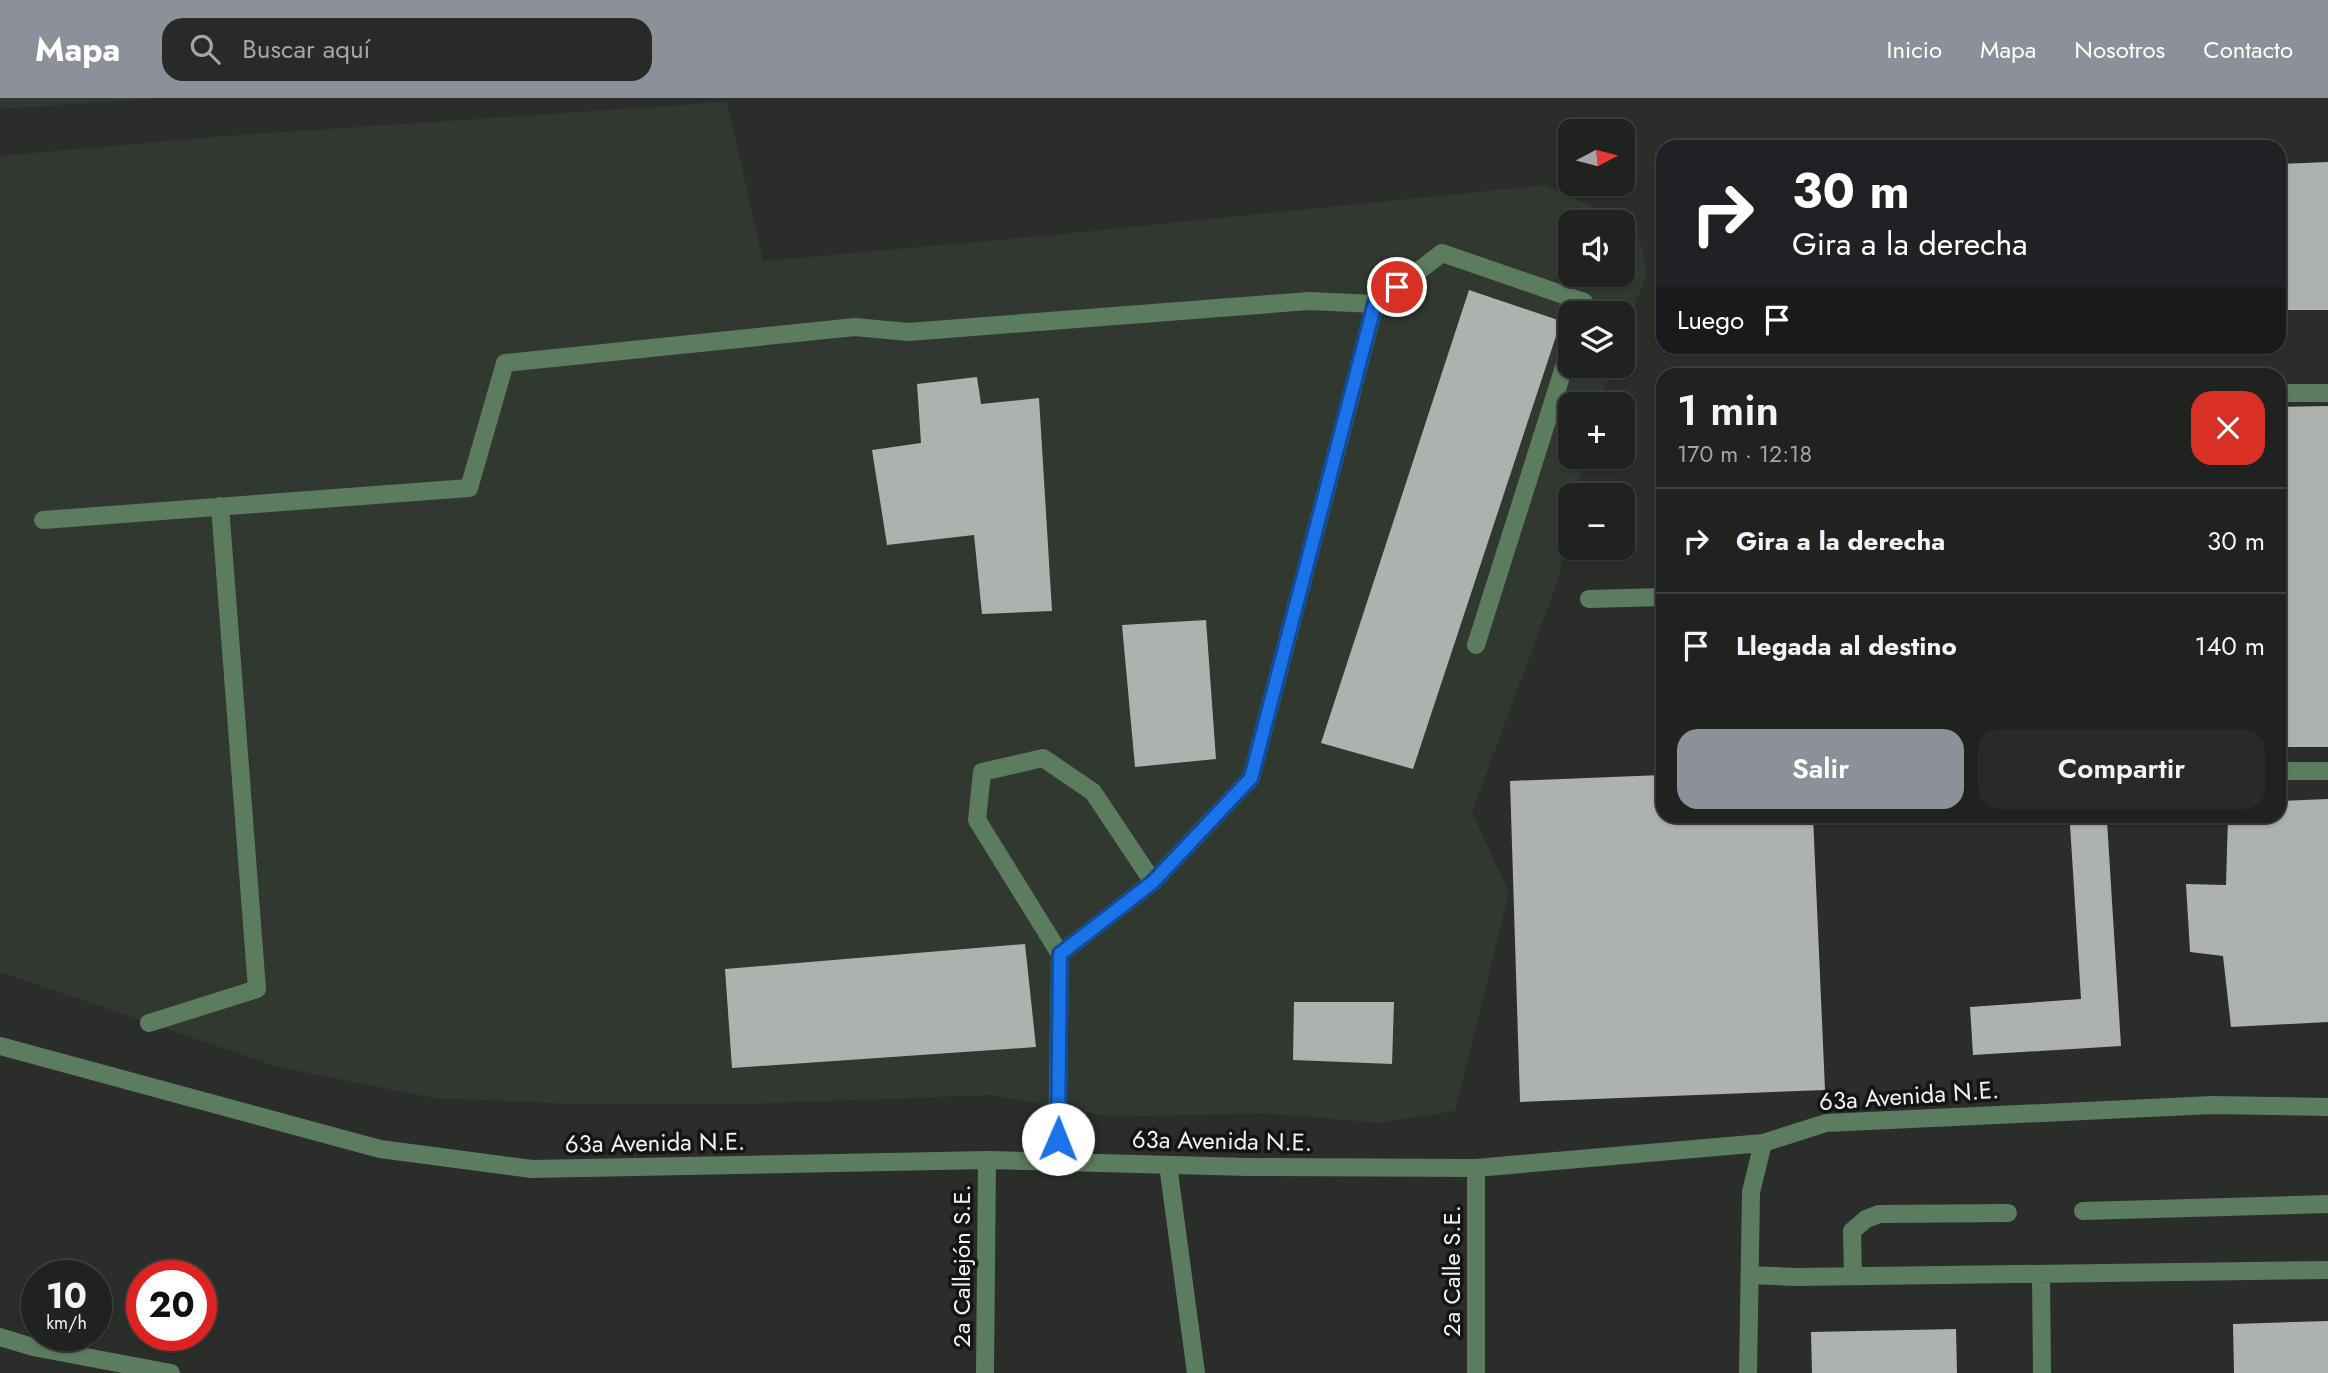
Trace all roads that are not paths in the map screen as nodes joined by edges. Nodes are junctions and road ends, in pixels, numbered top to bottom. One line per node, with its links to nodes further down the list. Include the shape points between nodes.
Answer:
1 (1581, 301): 2 (street, via 1442,253)
2 (1375, 303): 6 (street, via 1309,301 908,332 855,327 505,363 469,488); 13 (street, via 1251,778)
3 (1561, 378): 10 (street)
4 (2286, 393): 5 (street)
5 (2328, 393)
6 (220, 506): 7 (street); 15 (street, via 257,989)
7 (43, 520)
8 (1656, 597): 9 (street)
9 (1589, 599)
10 (1476, 645)
11 (2286, 771): 12 (street)
12 (2328, 771)
13 (1153, 882): 14 (street); 14 (street, via 1093,792 1043,758 982,772 977,820)
14 (1060, 954): 20 (street)
15 (149, 1023)
16 (0, 1046): 19 (street, 63a Avenida N.E., via 380,1149 532,1169)
17 (2328, 1107): 18 (street, 63a Avenida N.E., via 2212,1105 1954,1114 1826,1123)
18 (1763, 1143): 22 (street, 63a Avenida N.E.); 28 (street, via 1751,1192)
19 (987, 1160): 20 (street, 63a Avenida N.E.); 32 (street, 2a Callejón S.E.)
20 (1057, 1161): 21 (street, 63a Avenida N.E.)
21 (1168, 1165): 22 (street, 63a Avenida N.E.); 33 (street)
22 (1476, 1168): 34 (street, 2a Calle S.E.)
23 (2328, 1204): 24 (street)
24 (2083, 1211)
25 (2008, 1213): 29 (street, via 1880,1214 1866,1219 1852,1231)
26 (2328, 1270): 27 (street)
27 (2041, 1274): 29 (street); 36 (street)
28 (1750, 1275): 29 (street); 35 (street)
29 (1853, 1276)
30 (0, 1336): 31 (street, via 33,1347)
31 (171, 1373)
32 (985, 1373)
33 (1196, 1373)
34 (1476, 1373)
35 (1748, 1373)
36 (2042, 1373)

